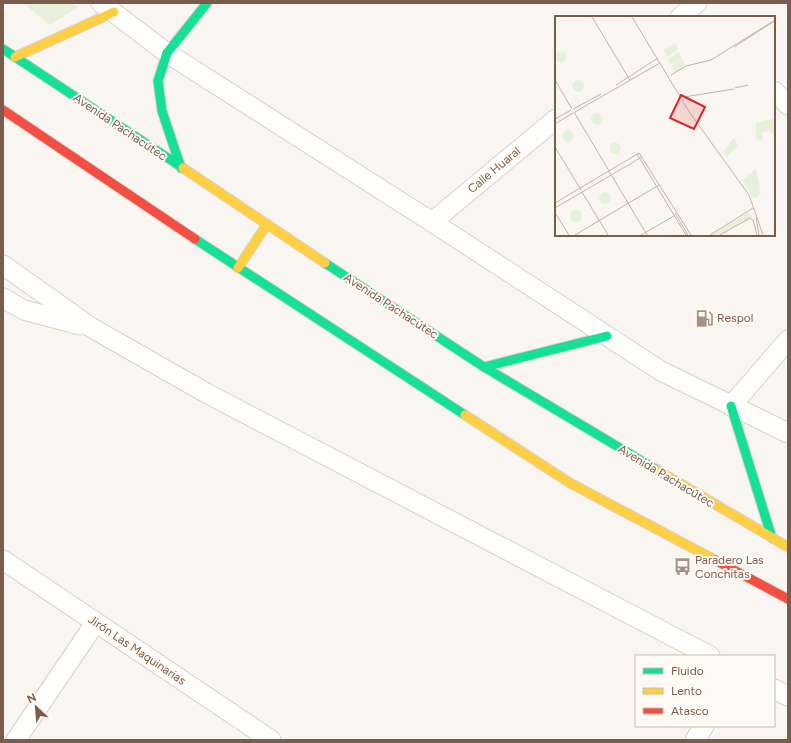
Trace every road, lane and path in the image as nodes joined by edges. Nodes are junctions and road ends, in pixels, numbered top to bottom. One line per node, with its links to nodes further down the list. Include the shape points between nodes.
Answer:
1 (203, 4): 4 (main road)
2 (112, 7): 4 (street); 5 (main road)
3 (3, 49): 5 (main road, Avenida Pachacútec)
4 (167, 53): 10 (main road, via 158,81 162,111); 11 (street)
5 (15, 57): 10 (main road, Avenida Pachacútec)
6 (775, 92): 7 (street)
7 (788, 105)
8 (3, 110): 14 (main road)
9 (555, 120): 11 (street, Calle Huaral)
10 (181, 168): 12 (main road, Avenida Pachacútec)
11 (432, 222): 17 (street)
12 (267, 224): 14 (main road); 19 (main road, Avenida Pachacútec)
13 (3, 265): 16 (street)
14 (238, 268): 25 (main road, via 570,483)
15 (3, 298): 16 (street, via 24,310)
16 (92, 328): 27 (street, via 208,394)
17 (607, 336): 19 (main road); 20 (street, via 661,371)
18 (788, 340): 20 (street)
19 (484, 367): 22 (main road, Avenida Pachacútec)
20 (732, 406): 21 (street); 22 (main road)
21 (788, 433)
22 (772, 538): 23 (main road, Avenida Pachacútec)
23 (788, 547)
24 (3, 560): 26 (street, Jirón Las Maquinarias)
25 (788, 599)
26 (96, 622): 31 (street); 32 (street, Jirón Las Maquinarias)
27 (708, 655)
28 (775, 690): 29 (street)
29 (788, 696)
30 (703, 727): 33 (street)
31 (16, 740)
32 (271, 740)
33 (695, 740)

